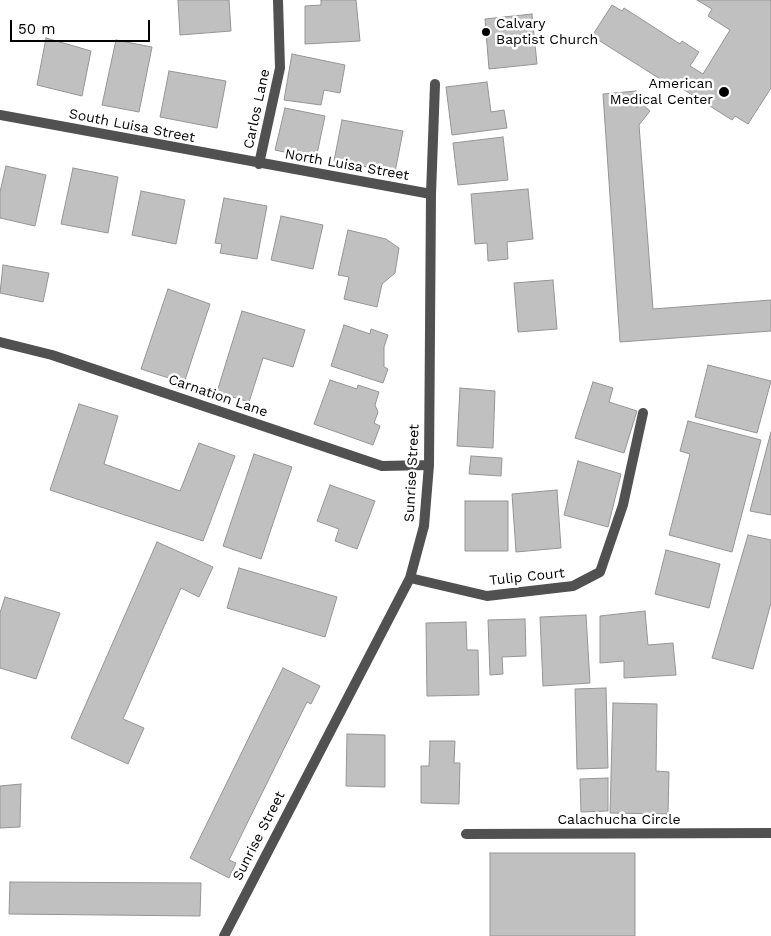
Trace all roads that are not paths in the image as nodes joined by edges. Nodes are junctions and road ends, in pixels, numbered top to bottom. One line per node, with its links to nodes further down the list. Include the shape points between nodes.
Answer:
1 (278, 0): 4 (street, Carlos Lane, via 280,68)
2 (435, 84): 5 (street, Sunrise Street)
3 (0, 115): 4 (street, South Luisa Street)
4 (259, 164): 5 (street, North Luisa Street)
5 (430, 194): 8 (street, Sunrise Street)
6 (0, 342): 8 (street, Carnation Lane, via 52,355 382,466)
7 (643, 413): 9 (street, Tulip Court, via 623,505 600,572 573,586 487,596)
8 (429, 464): 9 (street, Sunrise Street, via 424,526)
9 (410, 578): 12 (street, Sunrise Street)
10 (771, 833): 11 (street, Calachucha Circle)
11 (466, 834)
12 (224, 936)

